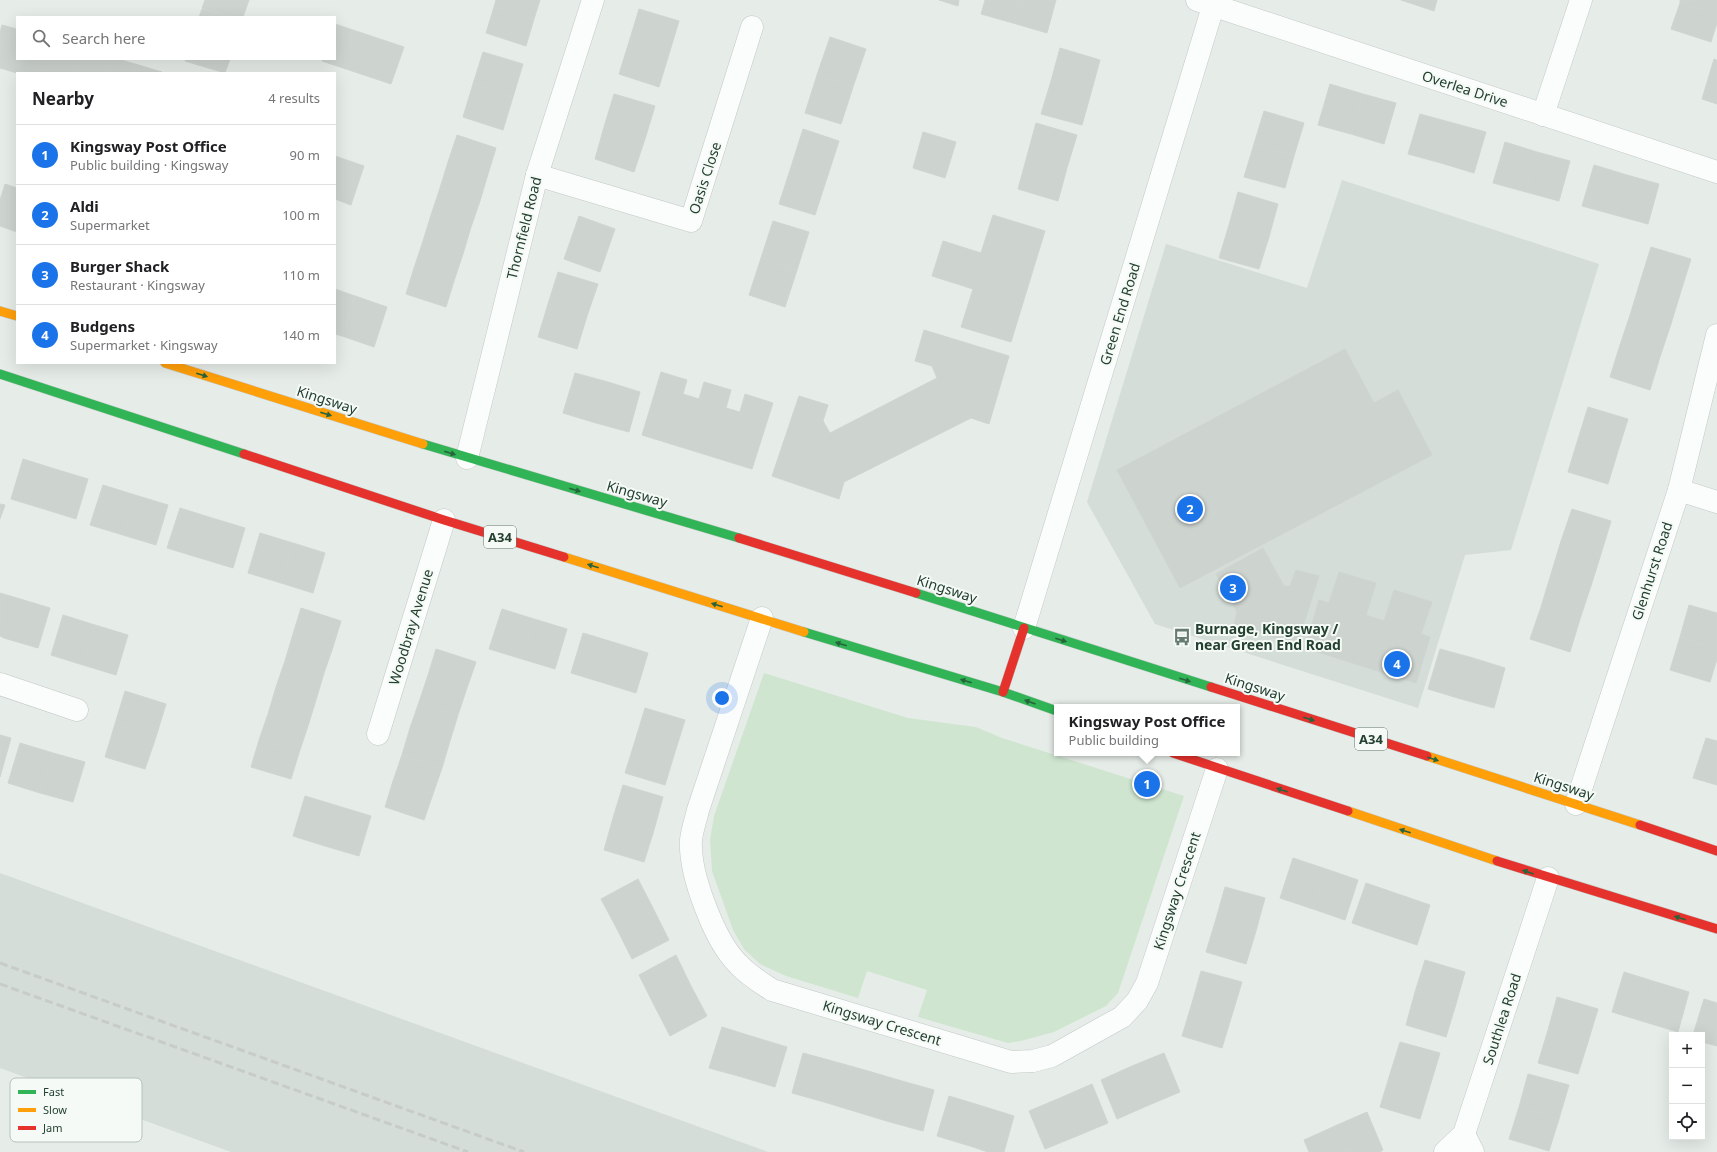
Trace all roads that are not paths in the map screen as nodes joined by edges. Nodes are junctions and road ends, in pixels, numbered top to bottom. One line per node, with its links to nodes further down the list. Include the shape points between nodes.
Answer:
1 (593, 0): 7 (street, Thornfield Road)
2 (1581, 0): 5 (street)
3 (1209, 2): 5 (street, Overlea Drive); 18 (street, Green End Road)
4 (752, 27): 7 (street, Oasis Close, via 691,221)
5 (1544, 115): 6 (street, Overlea Drive)
6 (1717, 172)
7 (537, 174): 13 (street, Thornfield Road)
8 (0, 311): 9 (highway)
9 (16, 316)
10 (1717, 335): 14 (street, Glenhurst Road)
11 (168, 364): 13 (highway, Kingsway / A34, one-way to 13)
12 (0, 374): 16 (highway, A34)
13 (467, 458): 18 (highway, Kingsway / A34, one-way to 18, via 778,549)
14 (1679, 490): 15 (street); 26 (street, Glenhurst Road)
15 (1717, 502)
16 (444, 520): 17 (highway, A34, one-way to 16); 23 (street, Woodbray Avenue)
17 (762, 618): 20 (highway, A34, one-way to 17); 25 (street, Kingsway Crescent, via 698,810 691,840 693,865 700,892 724,946 737,964 772,990 1011,1062 1033,1061 1052,1056 1122,1017 1137,1001 1147,983)
18 (1024, 628): 20 (highway); 26 (highway, Kingsway / A34, one-way to 26)
19 (0, 684): 21 (street)
20 (1003, 692): 22 (highway, A34, one-way to 20)
21 (77, 710)
22 (1054, 710)
23 (378, 734)
24 (1181, 756): 25 (highway)
25 (1217, 769): 28 (highway, one-way to 25)
26 (1576, 804): 27 (highway, Kingsway / A34)
27 (1717, 851)
28 (1548, 878): 29 (highway, one-way to 28); 30 (street, Southlea Road)
29 (1717, 929)
30 (1469, 1143): 31 (street, Southlea Road)
31 (1445, 1152)

